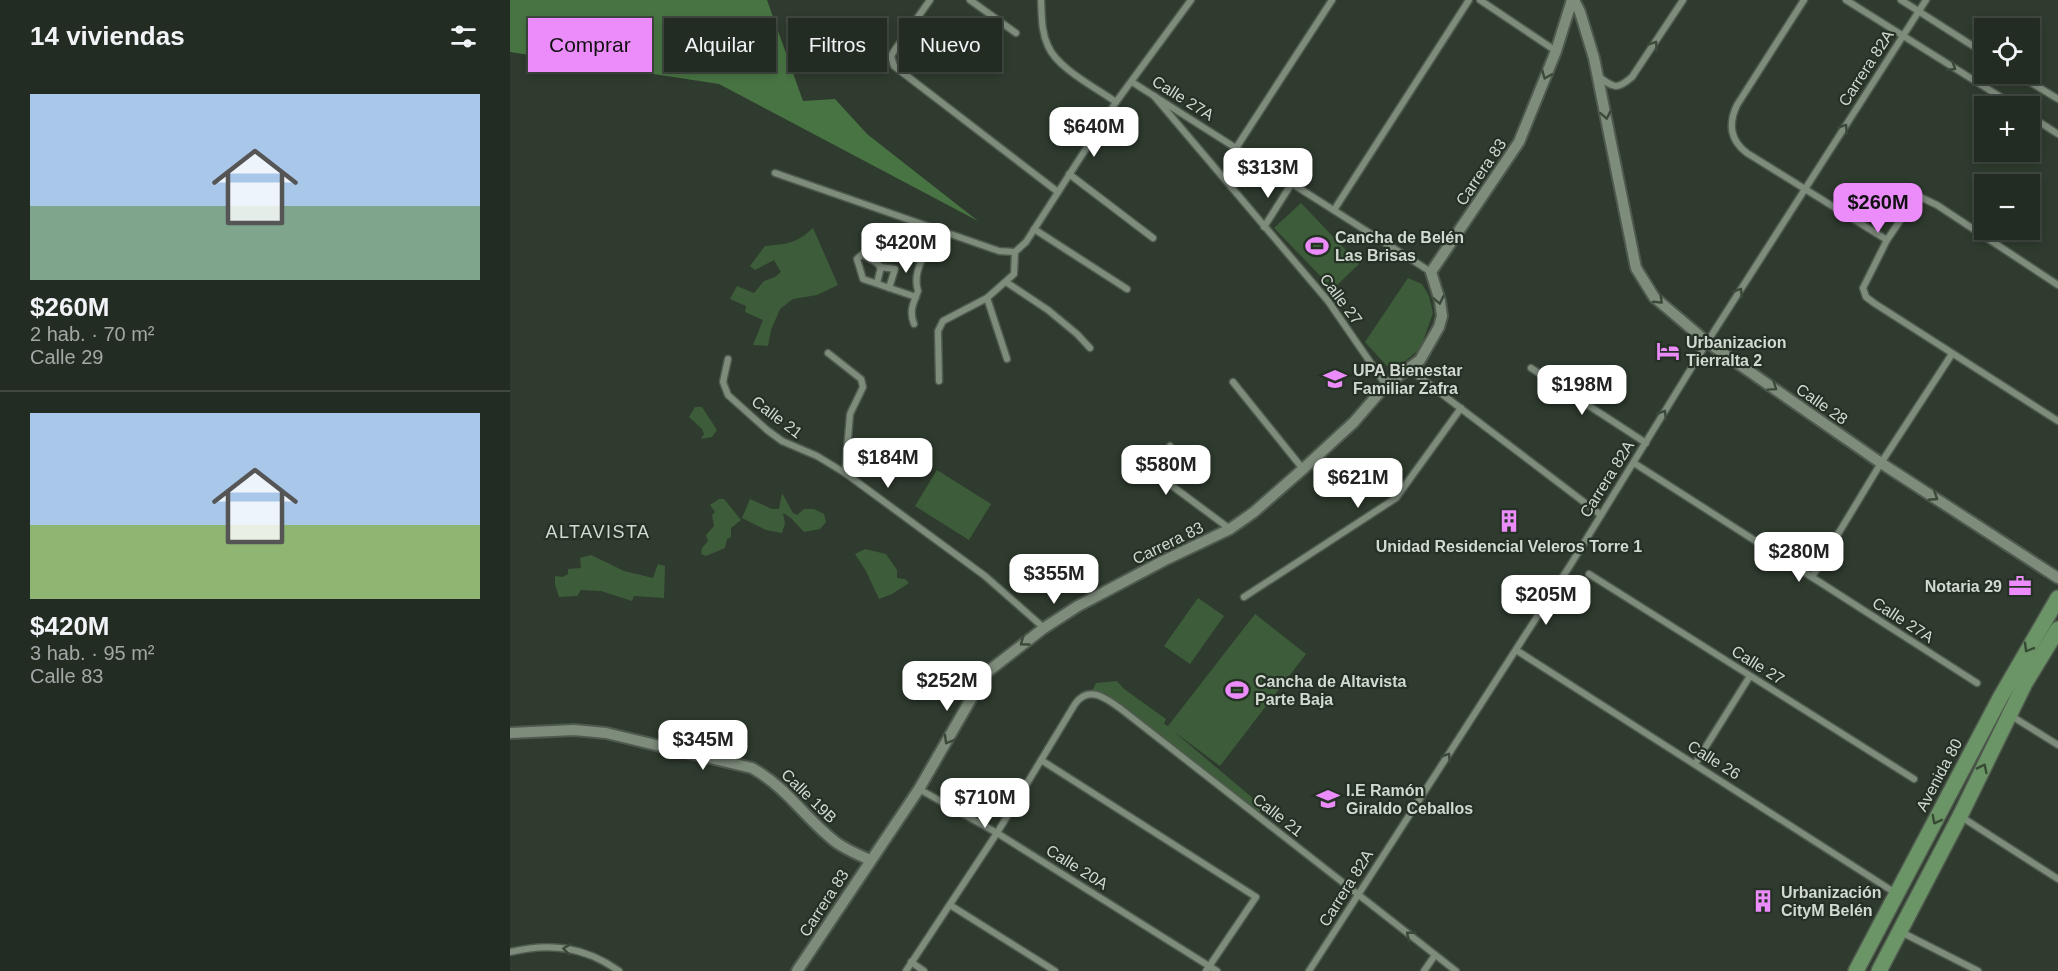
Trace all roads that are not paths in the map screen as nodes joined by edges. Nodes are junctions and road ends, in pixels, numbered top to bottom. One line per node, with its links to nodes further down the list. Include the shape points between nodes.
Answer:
1 (930, 0): 33 (street, via 891,56 894,66)
2 (970, 0): 15 (street)
3 (1041, 0): 25 (street, via 1042,28 1048,48 1064,66)
4 (1191, 0): 20 (street)
5 (1332, 0): 28 (street)
6 (1469, 0): 34 (street)
7 (1480, 0): 18 (street)
8 (1573, 0): 18 (street, Carrera 83); 19 (street, Calle 28)
9 (1683, 0): 19 (street, one-way to 9, via 1621,87 1632,77)
10 (1804, 0): 32 (street, via 1731,119 1731,131 1739,147)
11 (1846, 0): 16 (street)
12 (1901, 0): 14 (street)
13 (1926, 0): 14 (street, Carrera 82A)
14 (1918, 11): 16 (street, Carrera 82A); 17 (street)
15 (1016, 33)
16 (1903, 36): 23 (street, one-way to 23); 32 (street, Carrera 82A, one-way to 16)
17 (1974, 47)
18 (1556, 51): 44 (street, Carrera 83, one-way to 44, via 1519,142)
19 (1598, 76): 53 (street, Calle 28, one-way to 53, via 1636,268 1654,297)
20 (1132, 82): 22 (street, Calle 27A); 25 (street)
21 (2034, 84): 24 (street)
22 (1154, 96): 28 (street, Calle 27A); 35 (street, Calle 27)
23 (1998, 96)
24 (2058, 99)
25 (1116, 102): 30 (street)
26 (2040, 122): 27 (street)
27 (2058, 134)
28 (1236, 148): 31 (street, Calle 27A)
29 (775, 172): 37 (street)
30 (1069, 174): 33 (street); 38 (street)
31 (1292, 183): 34 (street, Calle 27A); 35 (street)
32 (1804, 189): 39 (street); 53 (street, Carrera 82A, one-way to 32)
33 (1058, 192): 36 (street)
34 (1334, 210): 44 (street, Calle 27A)
35 (1264, 227): 63 (street, Calle 27, via 1328,301)
36 (1034, 229): 41 (street); 49 (street)
37 (941, 231): 41 (street, via 999,251); 50 (street, via 918,269)
38 (1153, 238)
39 (1887, 240): 47 (street, via 1920,197); 56 (street, via 1863,288 1866,297)
40 (887, 251): 42 (street, via 876,245)
41 (1015, 252): 45 (street, via 1014,274)
42 (863, 254): 43 (street); 46 (street, via 857,259 863,279)
43 (881, 267): 46 (street); 48 (street, via 895,269)
44 (1431, 272): 60 (street, Carrera 83, one-way to 60, via 1442,316 1420,360)
45 (1006, 282): 51 (street); 54 (street, via 1048,310)
46 (877, 283): 48 (street)
47 (2058, 285)
48 (889, 288): 50 (street)
49 (1127, 289)
50 (916, 297): 52 (street, via 911,316)
51 (987, 298): 58 (street); 61 (street, via 944,321 938,331)
52 (914, 324)
53 (1707, 342): 66 (street, Carrera 82A, one-way to 53); 69 (street, Calle 28, one-way to 69)
54 (1090, 348)
55 (828, 353): 71 (street, via 861,379 863,387 850,414)
56 (1952, 354): 65 (street); 69 (street)
57 (728, 359): 71 (street, Calle 21, via 723,382 728,395 782,441)
58 (1007, 359)
59 (1531, 368): 66 (street)
60 (1409, 369): 63 (street, Carrera 83); 64 (street)
61 (939, 381)
62 (1233, 382): 70 (street)
63 (1386, 385): 70 (street, Carrera 83, via 1354,422)
64 (1461, 408): 72 (street); 77 (street, via 1396,498)
65 (2058, 421)
66 (1646, 443): 68 (street, Carrera 82A)
67 (1170, 446): 73 (street, via 1156,474)
68 (1634, 463): 72 (street, Carrera 82A); 75 (street, Calle 27A)
69 (1881, 463): 75 (street); 76 (street, Calle 28, one-way to 76)
70 (1303, 469): 73 (street, Carrera 83)
71 (845, 473): 79 (street, Calle 21, via 986,576)
72 (1601, 515): 81 (street, Carrera 82A)
73 (1230, 529): 79 (street, Carrera 83)
74 (1589, 574): 82 (street, Calle 27)
75 (1812, 577): 83 (street, Calle 27A)
76 (2058, 578)
77 (1244, 597)
78 (2058, 598): 96 (main road, Avenida 80, one-way to 96, via 2000,698)
79 (1044, 627): 90 (street, Carrera 83, one-way to 90, via 986,673)
80 (2058, 629): 84 (main road)
81 (1516, 650): 88 (street, Calle 26); 95 (street, Carrera 82A, one-way to 81)
82 (1750, 676): 88 (street); 89 (street, Calle 27)
83 (1977, 683)
84 (2009, 715): 86 (street); 91 (main road, one-way to 84)
85 (510, 732): 93 (street, Calle 19B, via 606,733 752,768 784,790 835,842)
86 (2058, 745)
87 (1041, 760): 92 (street); 95 (street, Calle 21, via 1079,698 1097,694); 102 (street, via 1256,897)
88 (1695, 764): 96 (street, Calle 26)
89 (1914, 779)
90 (919, 789): 92 (street, Calle 20A); 93 (street, Carrera 83)
91 (1960, 816): 94 (street); 98 (main road)
92 (997, 833): 97 (street); 102 (street, Calle 20A)
93 (870, 861): 104 (street, Carrera 83)
94 (2058, 879)
95 (1358, 894): 100 (street, Calle 21, one-way to 95); 109 (street, Carrera 82A)
96 (1897, 894): 112 (main road, Avenida 80)
97 (950, 904): 101 (street); 107 (street)
98 (1900, 932): 113 (main road); 114 (street)
99 (510, 952): 103 (street, one-way to 99, via 579,951 543,948)
100 (1435, 955): 110 (street); 111 (street, Calle 21)
101 (911, 962): 105 (street); 106 (street)
102 (1208, 968): 108 (street, Calle 20A)
103 (620, 971)
104 (797, 971)
105 (906, 971)
106 (924, 971)
107 (1055, 971)
108 (1217, 971)
109 (1310, 971)
110 (1424, 971)
111 (1456, 971)
112 (1856, 971)
113 (1880, 971)
114 (1978, 971)

